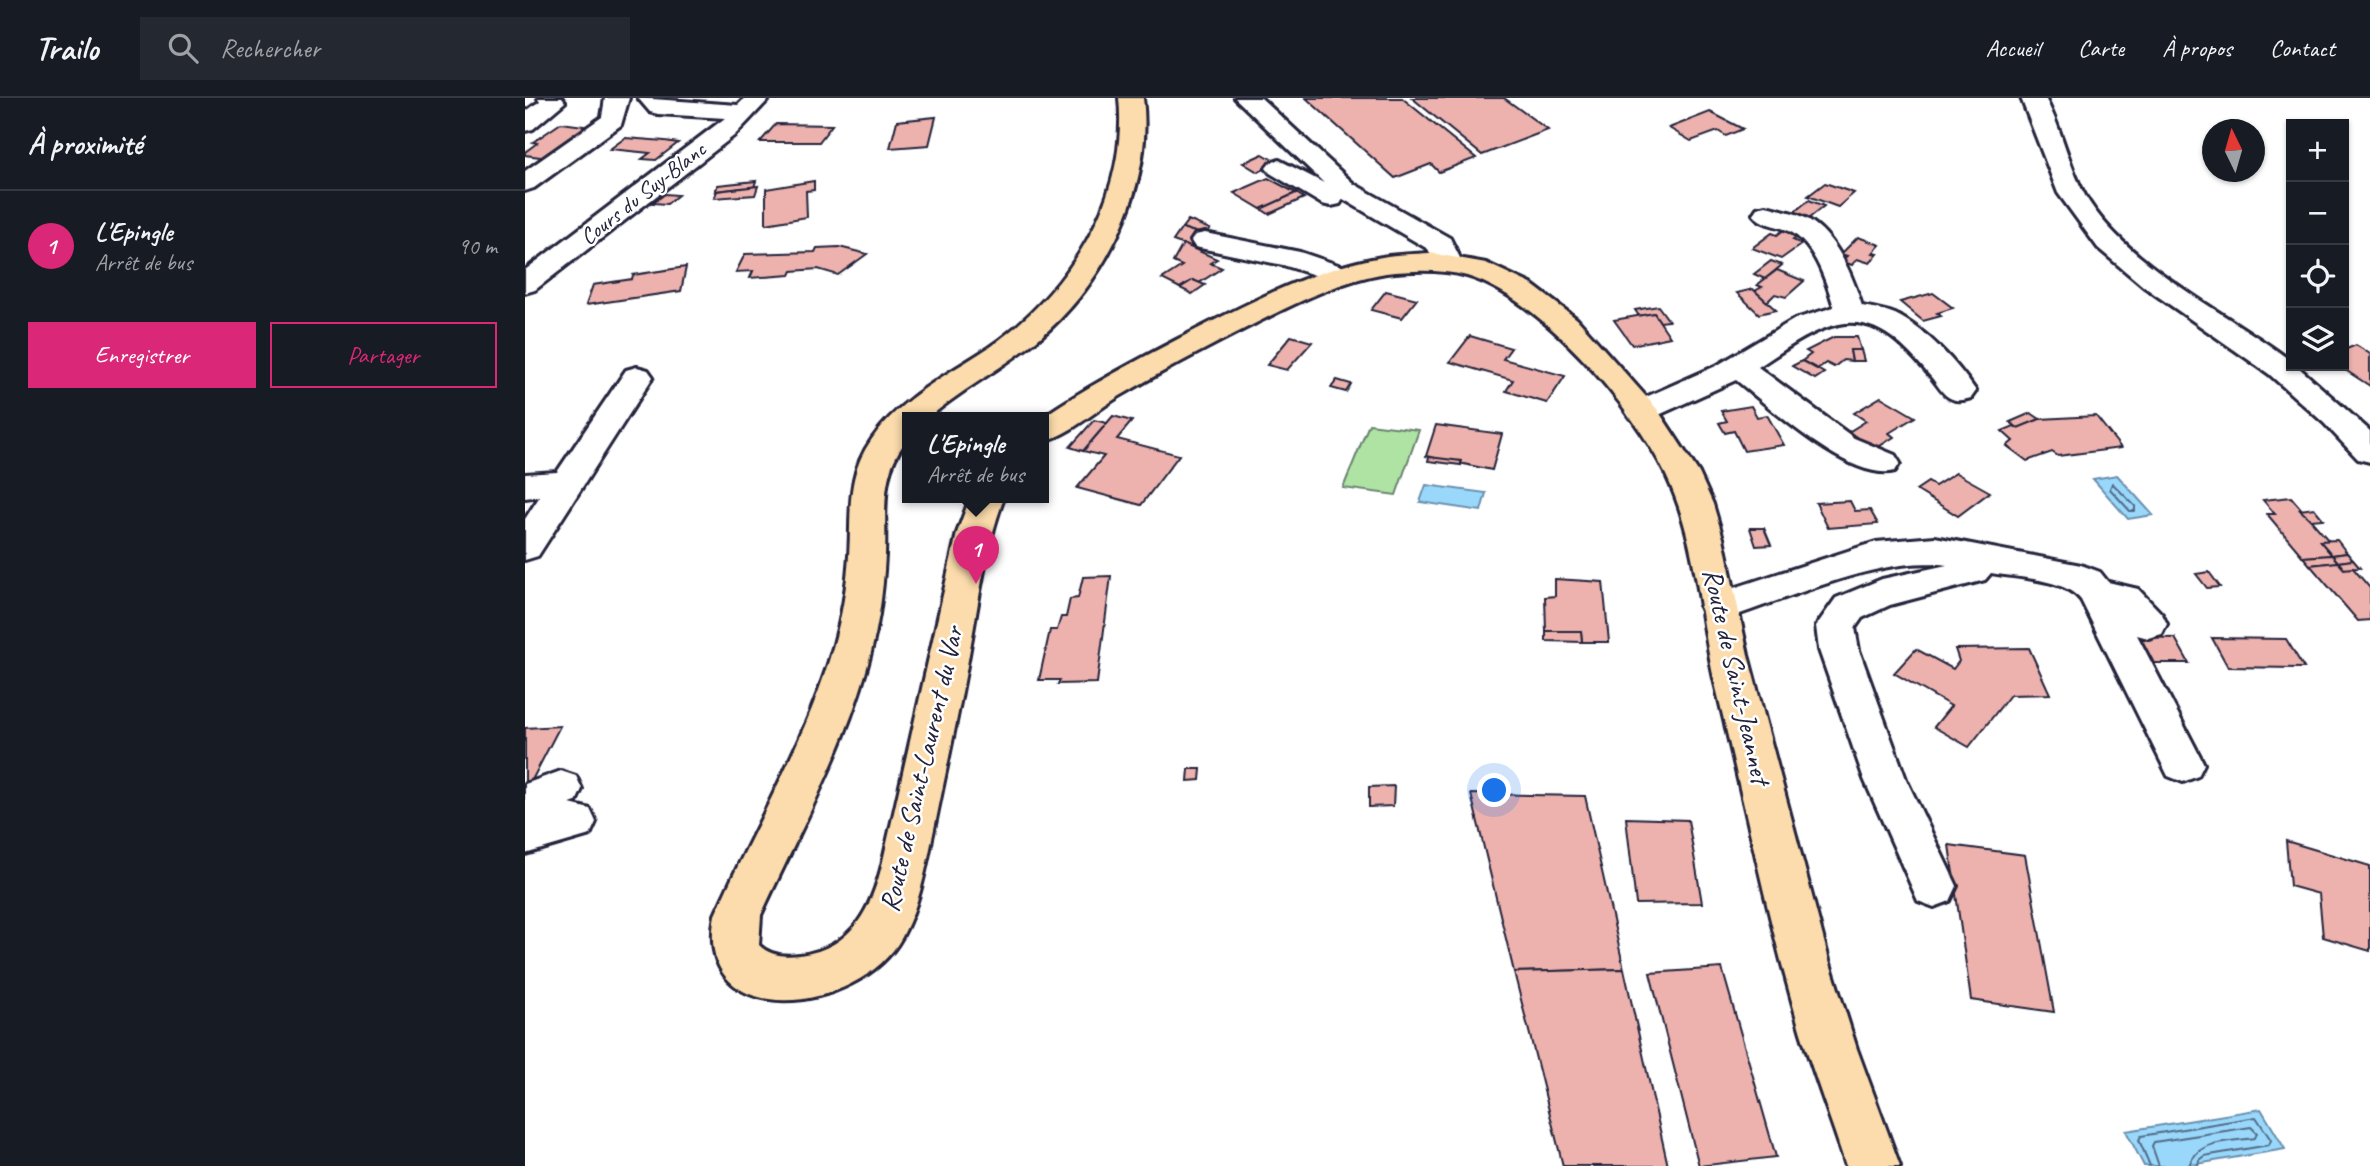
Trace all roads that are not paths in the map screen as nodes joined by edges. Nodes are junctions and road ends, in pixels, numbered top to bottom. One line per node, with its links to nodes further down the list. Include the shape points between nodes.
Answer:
1 (550, 98): 8 (street, via 553,102)
2 (617, 98): 10 (street, via 613,120)
3 (650, 98): 7 (street, via 658,107)
4 (1131, 98): 21 (main road, Route de Saint-Laurent du Var, via 1132,139 1125,179 1100,244 1076,282 1036,326)
5 (1247, 98): 13 (street, via 1345,189 1440,244)
6 (2033, 98): 24 (street, via 2062,175 2115,249 2280,367)
7 (751, 105): 15 (street, Cours du Suy-Blanc, via 726,130)
8 (525, 124)
9 (1279, 168): 13 (street)
10 (525, 183)
11 (1766, 214): 16 (street, via 1801,227 1816,239)
12 (1205, 241): 14 (street, via 1290,258)
13 (1461, 267): 14 (main road, via 1408,261); 20 (main road, Route de Saint-Jeannet, via 1516,286 1557,316)
14 (1340, 275): 23 (main road, via 1281,299 1138,372)
15 (525, 284)
16 (1850, 313): 17 (street, via 1816,320); 19 (street, via 1881,319 1908,336)
17 (1737, 366): 20 (street); 25 (street, via 1842,446)
18 (637, 377): 26 (street)
19 (1960, 391)
20 (1641, 411): 32 (main road, Route de Saint-Jeannet, via 1689,486)
21 (915, 412)
22 (902, 425): 28 (main road, Route de Saint-Laurent du Var, via 885,444 868,484 867,556 860,613 846,667 824,732 738,915 736,949 754,971 769,977 809,978 832,970 872,942 885,923 900,880 968,562)
23 (1049, 427)
24 (2370, 451)
25 (1883, 463)
26 (566, 483): 27 (street); 29 (street)
27 (525, 486)
28 (986, 503)
29 (525, 547)
30 (1983, 558): 31 (street, via 2067,574 2087,582); 32 (street, via 1935,550 1876,555); 37 (street, via 1972,571 1882,593 1849,608 1835,626 1839,650 1885,779)
31 (2096, 593): 33 (street, via 2125,599); 34 (street)
32 (1719, 607): 38 (main road, Route de Saint-Jeannet, via 1815,992)
33 (2148, 624)
34 (2183, 764)
35 (553, 805): 36 (street)
36 (525, 835)
37 (1934, 886)
38 (1873, 1166)

